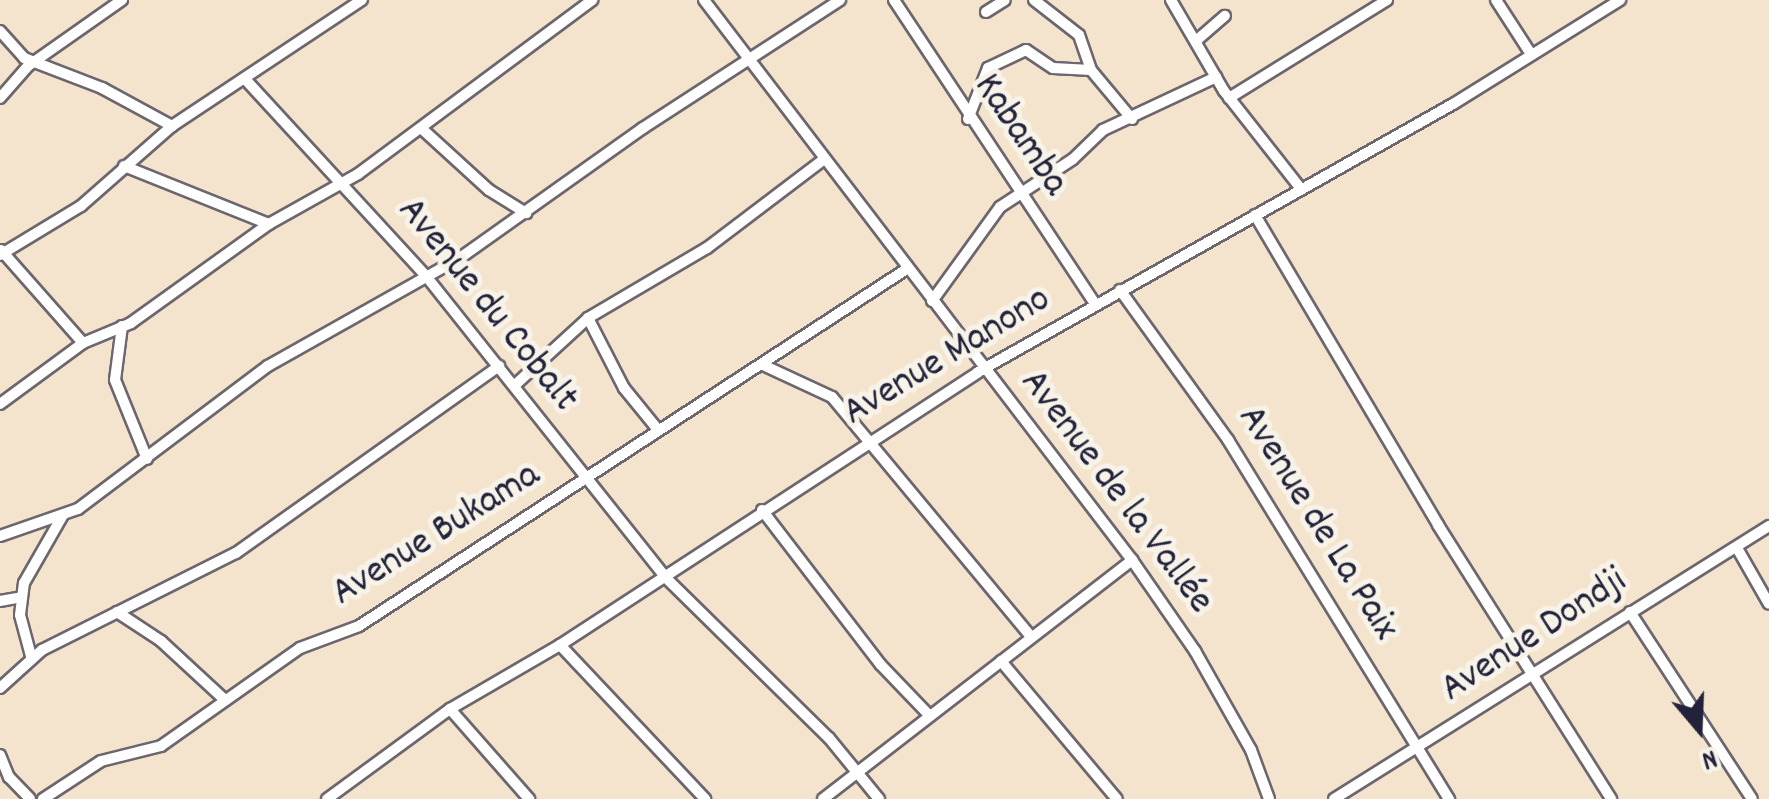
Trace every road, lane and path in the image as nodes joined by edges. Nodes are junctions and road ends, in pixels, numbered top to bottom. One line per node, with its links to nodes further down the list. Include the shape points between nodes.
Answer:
1 (122, 0): 18 (street)
2 (362, 0): 22 (street)
3 (592, 0): 28 (street)
4 (704, 0): 19 (street, Avenue de la Vallée)
5 (840, 0): 19 (street)
6 (894, 0): 25 (street, Kabamba)
7 (1006, 0): 13 (street)
8 (1034, 0): 20 (street, via 1078,35)
9 (1171, 0): 16 (street)
10 (1387, 0): 24 (street)
11 (1496, 0): 17 (street)
12 (1620, 0): 17 (street, Avenue Manono)
13 (986, 12)
14 (1224, 16): 16 (street)
15 (0, 32): 18 (street, via 19,55)
16 (1198, 40): 21 (street)
17 (1531, 54): 32 (street, Avenue Manono)
18 (36, 60): 23 (street); 27 (street)
19 (746, 62): 29 (street, Avenue de la Vallée); 34 (street)
20 (1091, 70): 25 (street, via 1053,68 1035,51 1014,54 988,68); 26 (street)
21 (1216, 77): 24 (street); 26 (street)
22 (245, 79): 27 (street); 31 (street, Avenue du Cobalt)
23 (0, 98)
24 (1230, 98): 32 (street)
25 (968, 119): 33 (street, Kabamba)
26 (1132, 119): 33 (street, via 1103,130)
27 (172, 126): 30 (street)
28 (421, 128): 31 (street); 34 (street)
29 (823, 160): 38 (street, Avenue de la Vallée); 43 (street, via 706,248)
30 (124, 166): 36 (street); 37 (street, via 81,206)
31 (343, 182): 36 (street); 39 (street, Avenue du Cobalt)
32 (1301, 189): 35 (street, Avenue Manono)
33 (1020, 193): 41 (street, via 986,220); 42 (street, Kabamba)
34 (526, 213): 39 (street)
35 (1255, 215): 40 (street, Avenue Manono); 71 (street)
36 (269, 224): 44 (street)
37 (1, 252): 45 (street)
38 (905, 270): 41 (street, Avenue de la Vallée); 46 (street, Avenue Bukama)
39 (426, 276): 47 (street, Avenue du Cobalt); 53 (street, via 268,366)
40 (1120, 290): 42 (street, Avenue Manono); 76 (street, Avenue de La Paix, via 1228,440)
41 (932, 301): 48 (street, Avenue de la Vallée)
42 (1096, 305): 48 (street, Avenue Manono)
43 (588, 318): 49 (street); 51 (street, via 624,388)
44 (122, 326): 45 (street); 53 (street, via 115,380)
45 (83, 343): 50 (street)
46 (763, 365): 51 (street, Avenue Bukama); 52 (street, via 832,396)
47 (499, 366): 49 (street, Avenue du Cobalt); 65 (street, via 236,553)
48 (985, 368): 52 (street, Avenue Manono); 60 (street, Avenue de la Vallée)
49 (515, 385): 54 (street, Avenue du Cobalt)
50 (0, 404)
51 (659, 431): 54 (street, Avenue Bukama)
52 (870, 440): 55 (street, Avenue Manono); 67 (street)
53 (146, 459): 56 (street)
54 (586, 476): 61 (street, Avenue du Cobalt); 73 (street, Avenue Bukama, via 359,626 300,648)
55 (762, 510): 61 (street, Avenue Manono); 75 (street)
56 (63, 516): 58 (street); 62 (street, via 29,571)
57 (1769, 526): 59 (street, Avenue Dondji)
58 (0, 536)
59 (1736, 548): 64 (street); 66 (street, Avenue Dondji)
60 (1132, 560): 67 (street); 87 (street, Avenue de la Vallée, via 1203,666 1256,759)
61 (665, 578): 68 (street, Avenue Manono); 78 (street, Avenue du Cobalt)
62 (22, 597): 63 (street); 69 (street, via 22,634)
63 (0, 601)
64 (1769, 604)
65 (116, 612): 69 (street); 73 (street, via 161,642)
66 (1630, 612): 71 (street, Avenue Dondji); 91 (street)
67 (1031, 637): 70 (street)
68 (560, 646): 74 (street, Avenue Manono); 83 (street)
69 (31, 656): 72 (street)
70 (1001, 661): 75 (street); 86 (street)
71 (1532, 674): 76 (street, Avenue Dondji); 90 (street)
72 (0, 688)
73 (224, 700): 80 (street, Avenue Bukama, via 162,746 102,761)
74 (450, 708): 81 (street, Avenue Manono); 82 (street)
75 (929, 715): 78 (street)
76 (1420, 747): 88 (street, Avenue Dondji); 89 (street, Avenue de La Paix)
77 (0, 755): 79 (street, via 9,778)
78 (857, 773): 84 (street); 85 (street, Avenue du Cobalt)
79 (30, 799)
80 (43, 799)
81 (327, 799)
82 (528, 799)
83 (705, 799)
84 (823, 799)
85 (878, 799)
86 (1117, 799)
87 (1270, 799)
88 (1334, 799)
89 (1449, 799)
90 (1610, 799)
91 (1752, 799)

